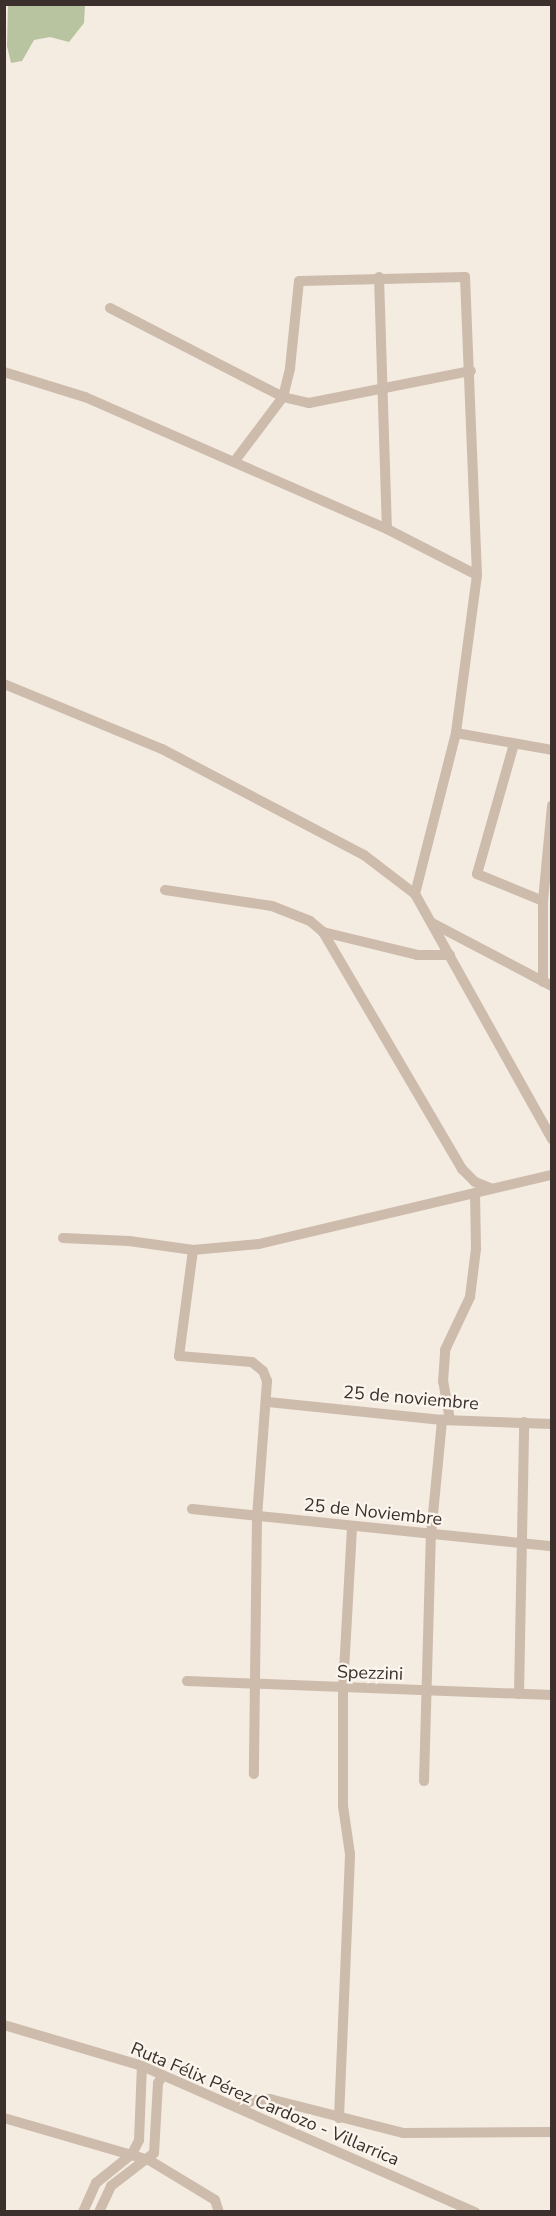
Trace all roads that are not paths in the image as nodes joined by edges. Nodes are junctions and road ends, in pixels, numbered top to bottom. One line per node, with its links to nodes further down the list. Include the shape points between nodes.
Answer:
1 (378, 277): 3 (street, via 465,277); 5 (street); 6 (street, via 299,280 290,368)
2 (110, 308): 6 (street)
3 (471, 371): 5 (street); 9 (street)
4 (4, 372): 7 (street, via 85,397)
5 (382, 389): 6 (street, via 309,403); 8 (street)
6 (283, 396): 7 (street)
7 (234, 462): 8 (street)
8 (387, 529): 9 (street)
9 (477, 576): 11 (street)
10 (4, 684): 16 (street, via 162,749 364,855)
11 (456, 733): 12 (street); 16 (street)
12 (514, 744): 13 (street); 17 (street, via 477,874)
13 (552, 750)
14 (552, 805): 17 (street)
15 (165, 890): 19 (street, via 272,906 310,921)
16 (415, 894): 18 (street)
17 (543, 901): 21 (street)
18 (432, 923): 20 (street); 21 (street)
19 (323, 932): 20 (street, via 417,955); 24 (street, via 462,1169 475,1182)
20 (450, 955): 22 (street)
21 (548, 984)
22 (552, 1139)
23 (552, 1175): 24 (street)
24 (492, 1189): 25 (street)
25 (475, 1193): 27 (street, via 259,1244); 29 (street, via 476,1249 470,1297 445,1350)
26 (63, 1238): 27 (street, via 129,1240)
27 (193, 1250): 28 (street, via 179,1356 258,1364 267,1381)
28 (268, 1402): 29 (street, 25 de noviembre); 33 (street, via 263,1417)
29 (446, 1420): 30 (street, 25 de noviembre); 35 (street)
30 (524, 1422): 31 (street, 25 de noviembre); 36 (street)
31 (552, 1424)
32 (192, 1509): 33 (street, 25 de Noviembre)
33 (257, 1516): 34 (street, 25 de Noviembre); 39 (street)
34 (351, 1527): 35 (street, 25 de Noviembre); 40 (street)
35 (431, 1535): 36 (street, 25 de Noviembre); 41 (street)
36 (522, 1544): 37 (street, 25 de Noviembre); 42 (street)
37 (552, 1546)
38 (187, 1681): 39 (street, Spezzini)
39 (255, 1684): 40 (street, Spezzini); 44 (street)
40 (343, 1689): 41 (street, Spezzini); 51 (street, via 343,1806 350,1854)
41 (427, 1691): 42 (street, Spezzini); 45 (street)
42 (519, 1694): 43 (street, Spezzini)
43 (552, 1695)
44 (254, 1774)
45 (424, 1781)
46 (4, 2025): 47 (street, Ruta Félix Pérez Cardozo - Villarrica)
47 (142, 2066): 48 (street, Ruta Félix Pérez Cardozo - Villarrica); 53 (street, via 139,2140)
48 (163, 2075): 49 (street, Ruta Félix Pérez Cardozo - Villarrica); 54 (street, via 158,2083 156,2145)
49 (238, 2108): 51 (street, via 253,2100 270,2099); 58 (street, Ruta Félix Pérez Cardozo - Villarrica)
50 (4, 2118): 53 (street)
51 (339, 2118): 52 (street, via 403,2133)
52 (552, 2132)
53 (132, 2154): 54 (street); 55 (street, via 96,2183)
54 (149, 2160): 56 (street, via 111,2186); 57 (street, via 215,2200)
55 (83, 2211)
56 (99, 2211)
57 (219, 2211)
58 (475, 2211)

